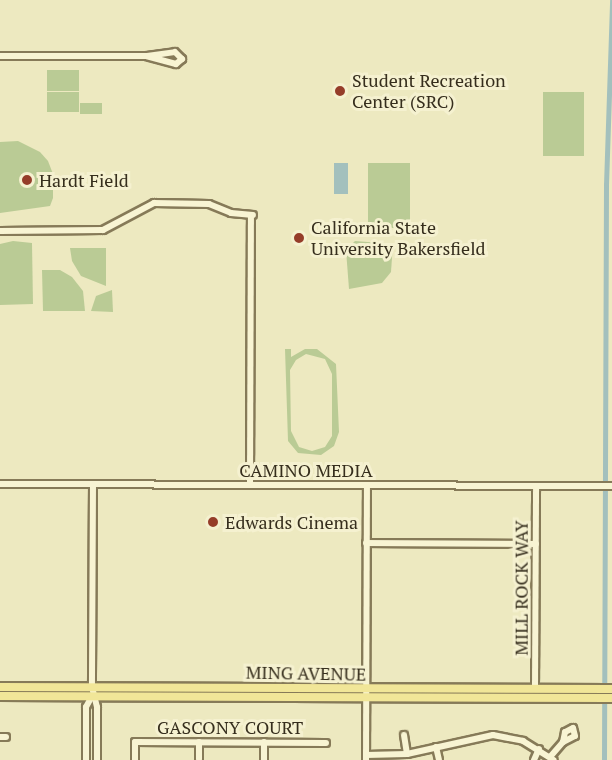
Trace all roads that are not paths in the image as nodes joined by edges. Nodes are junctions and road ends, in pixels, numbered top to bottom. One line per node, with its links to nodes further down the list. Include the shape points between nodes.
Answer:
1 (0, 56): 2 (street)
2 (147, 56): 2 (street, via 176,64 182,59 177,53)
3 (0, 231): 6 (street, via 103,230 154,203 209,204 231,213 252,215)
4 (0, 484): 5 (street, CAMINO MEDIA)
5 (93, 485): 6 (street, CAMINO MEDIA); 15 (street)
6 (250, 485): 7 (street, CAMINO MEDIA)
7 (367, 486): 8 (street, CAMINO MEDIA); 10 (street)
8 (536, 486): 9 (street, CAMINO MEDIA); 11 (street, MILL ROCK WAY)
9 (611, 486)
10 (366, 543): 11 (street); 13 (street)
11 (536, 544): 14 (street, MILL ROCK WAY)
12 (0, 687): 15 (main road, MING AVENUE)
13 (366, 688): 14 (main road, MING AVENUE); 15 (main road, MING AVENUE); 19 (street)
14 (535, 689): 16 (main road, MING AVENUE); 20 (main road, via 529,694)
15 (92, 692): 18 (main road, MING AVENUE); 19 (main road, MING AVENUE); 33 (street, via 86,707); 34 (street, via 97,707)
16 (601, 693): 17 (main road, MING AVENUE); 20 (main road, MING AVENUE)
17 (611, 693)
18 (0, 696)
19 (366, 698): 20 (main road, MING AVENUE); 29 (street)
20 (499, 698)
21 (404, 735): 28 (street)
22 (199, 742): 23 (street, GASCONY COURT); 31 (street); 35 (street, GASCONY COURT, via 135,742)
23 (264, 742): 25 (street, GASCONY COURT); 36 (street)
24 (563, 742): 32 (street)
25 (326, 743)
26 (436, 747): 27 (street, via 493,735 512,737); 28 (street); 37 (street)
27 (539, 749): 32 (street); 38 (street)
28 (407, 754): 30 (street)
29 (366, 757): 30 (street)
30 (398, 757)
31 (199, 759)
32 (552, 759)
33 (86, 760)
34 (97, 760)
35 (135, 760)
36 (264, 760)
37 (439, 760)
38 (534, 760)

